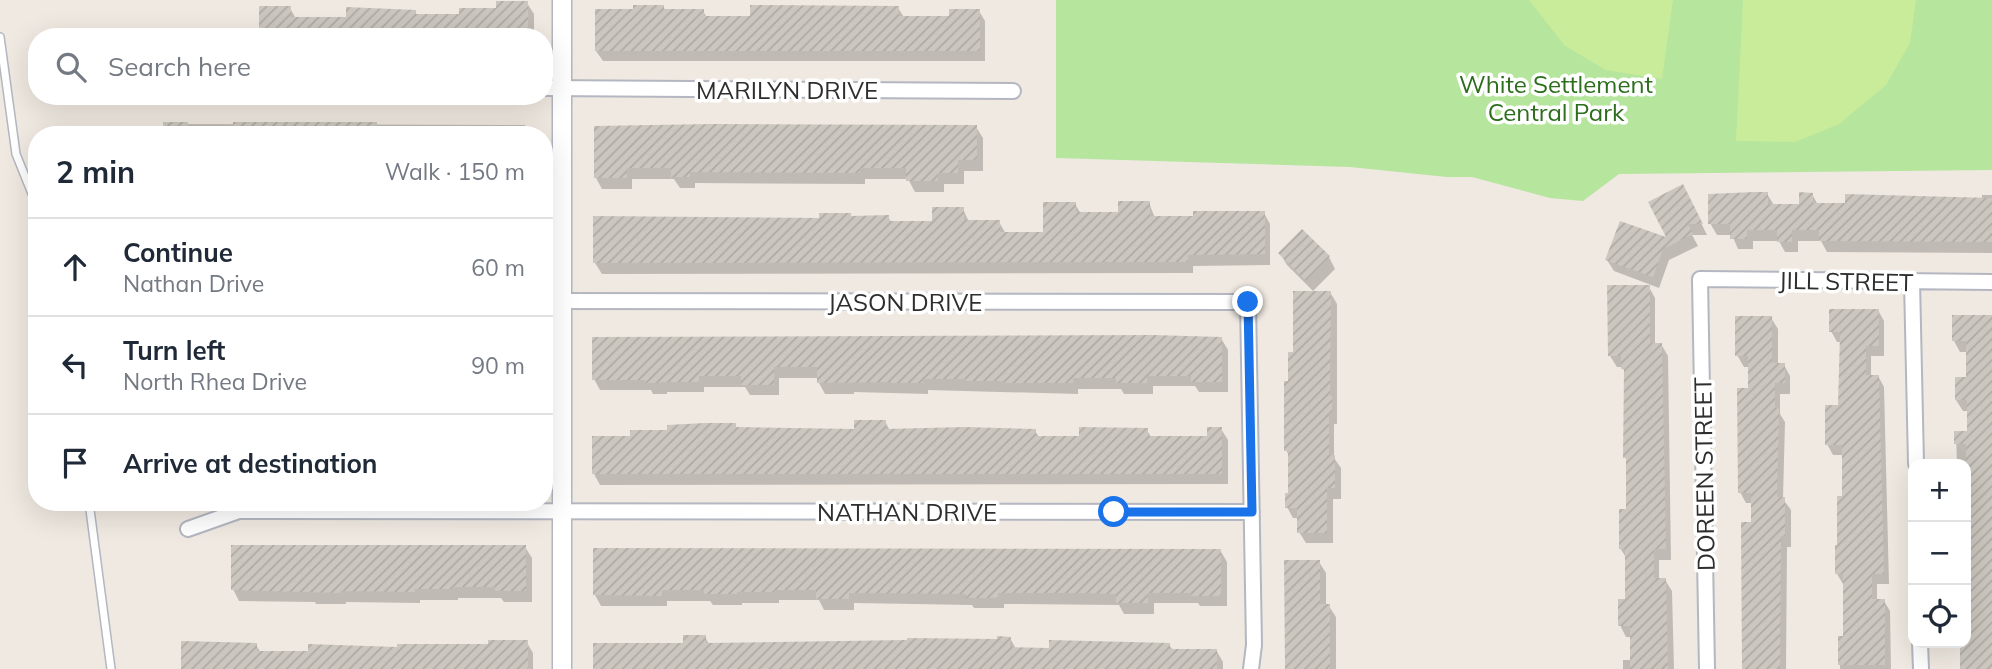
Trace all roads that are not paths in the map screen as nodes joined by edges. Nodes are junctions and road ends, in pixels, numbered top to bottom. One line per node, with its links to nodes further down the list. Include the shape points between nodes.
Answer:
1 (562, 0): 3 (street)
2 (0, 37): 5 (lane, via 16,154)
3 (553, 88): 4 (street, MARILYN DRIVE); 9 (street)
4 (1013, 91)
5 (28, 184)
6 (1700, 279): 7 (street, JILL STREET); 21 (street, DOREEN STREET)
7 (1912, 281): 8 (street, JILL STREET); 10 (street)
8 (1992, 282)
9 (553, 301): 14 (street); 15 (street, JASON DRIVE, via 1248,302)
10 (1916, 459)
11 (90, 511): 18 (lane)
12 (236, 511): 16 (street, NATHAN DRIVE)
13 (553, 511): 14 (street, NATHAN DRIVE)
14 (562, 511): 15 (street, NATHAN DRIVE); 19 (street)
15 (1252, 512): 20 (street)
16 (188, 528)
17 (1920, 648): 22 (street)
18 (111, 669)
19 (562, 669)
20 (1251, 669)
21 (1707, 669)
22 (1920, 669)

